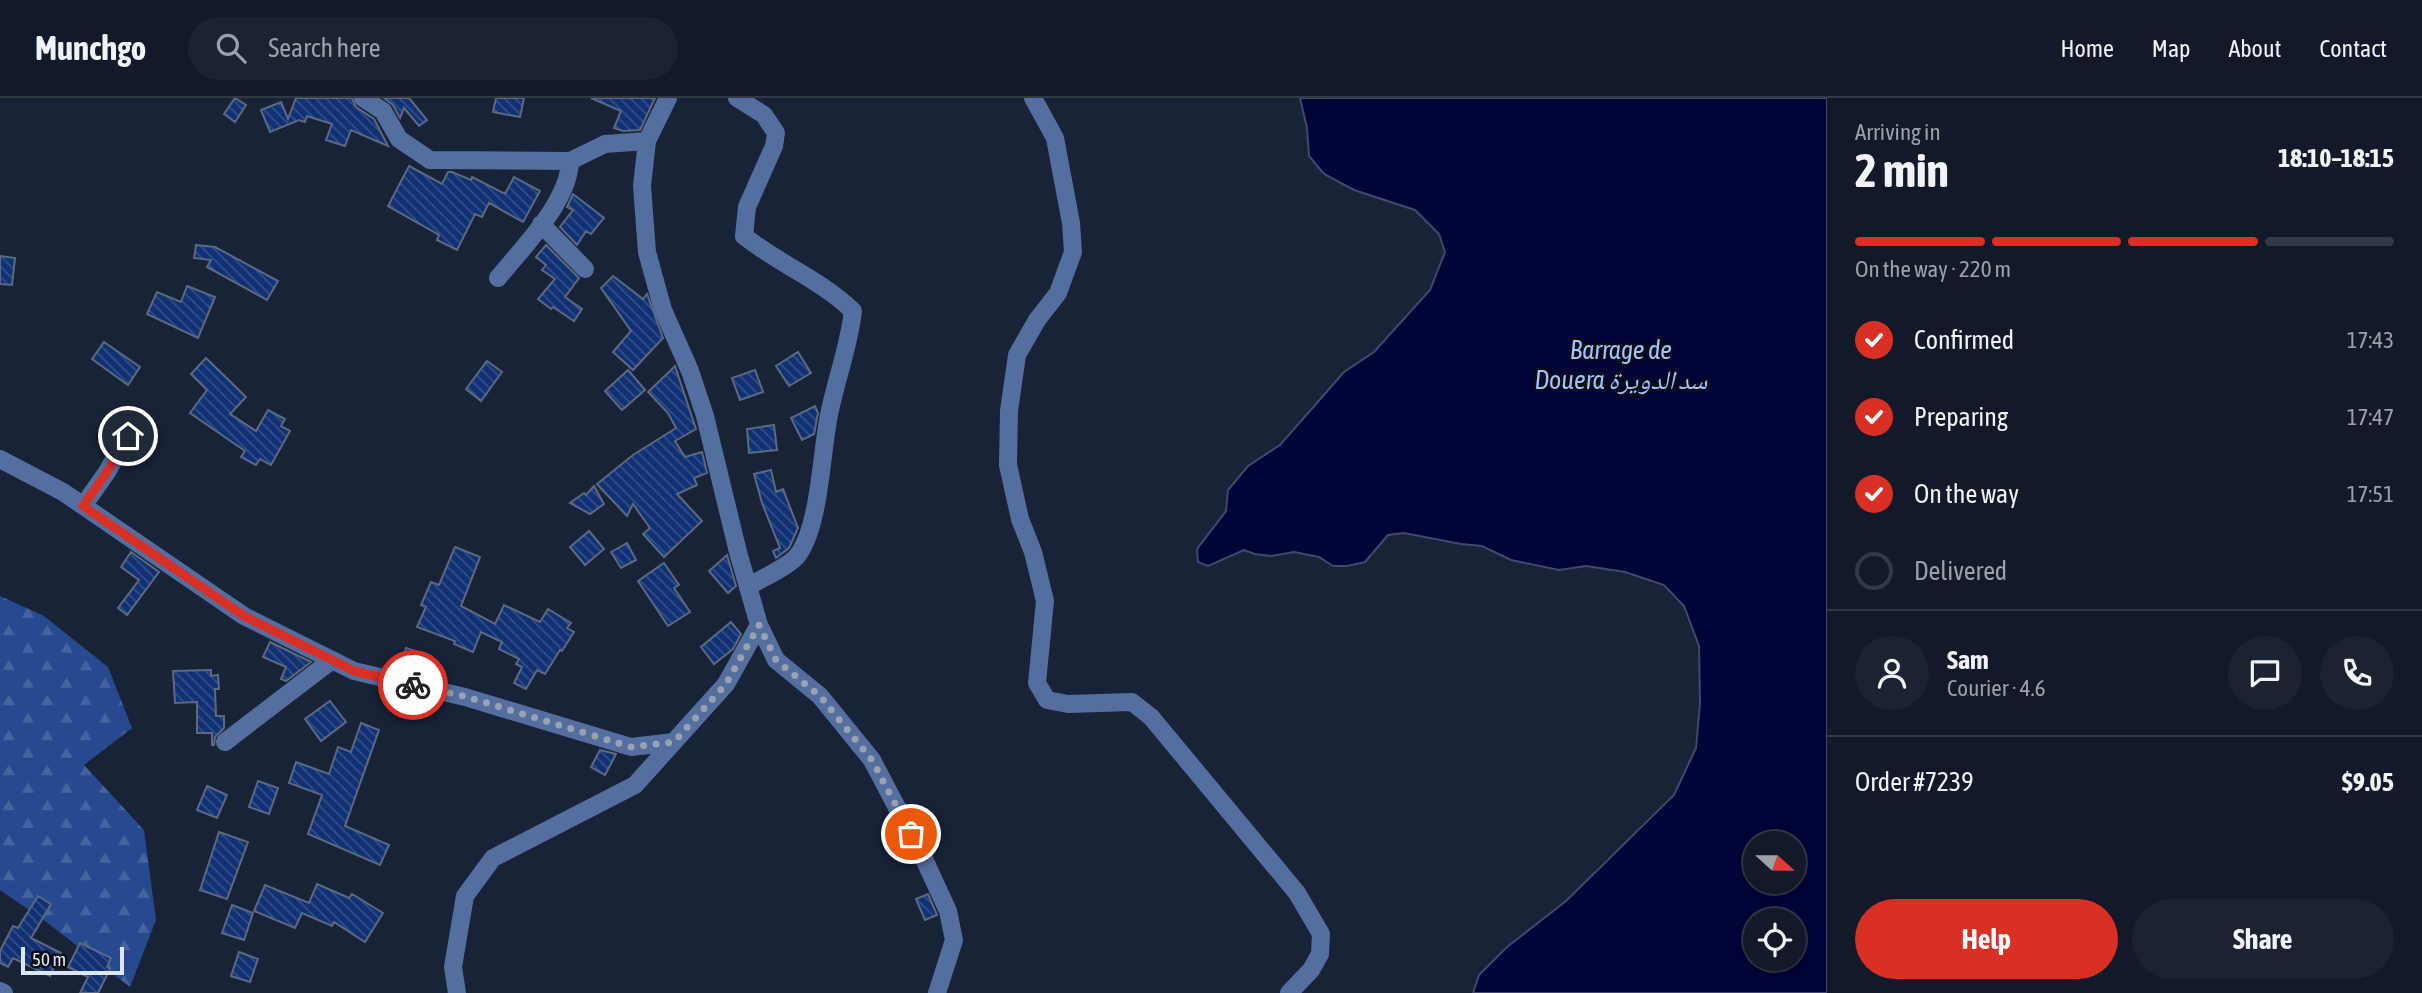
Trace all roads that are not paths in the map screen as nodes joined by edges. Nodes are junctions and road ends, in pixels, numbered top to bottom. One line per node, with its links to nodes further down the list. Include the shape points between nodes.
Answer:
1 (363, 98): 6 (street, via 383,111 399,139 430,160)
2 (668, 98): 5 (street)
3 (737, 98): 13 (street, via 764,115 776,133 747,207 744,236 835,293 853,311 825,434 811,527 797,557)
4 (1033, 98): 20 (street, via 1055,138 1073,253 1058,293 1017,355 1009,411 1008,466 1045,601 1037,683 1047,700 1068,704 1132,702 1151,716 1297,893 1321,933 1320,954)
5 (647, 141): 6 (street, via 605,144); 13 (street, via 642,186 647,252 663,310 705,416)
6 (570, 161): 7 (street, via 561,195)
7 (541, 224): 8 (street); 9 (street)
8 (585, 269)
9 (498, 278)
10 (138, 417): 12 (street)
11 (0, 459): 12 (street)
12 (83, 506): 15 (street, via 244,616)
13 (748, 587): 14 (street)
14 (759, 625): 17 (street, via 726,684); 19 (street, via 776,660 820,696 872,760 924,859 948,911 954,940)
15 (332, 660): 16 (street); 17 (street, via 354,671 464,696 631,747)
16 (225, 741)
17 (674, 742): 18 (street, via 635,785 493,858 465,896 453,967)
18 (457, 993)
19 (937, 993)
20 (1290, 993)

